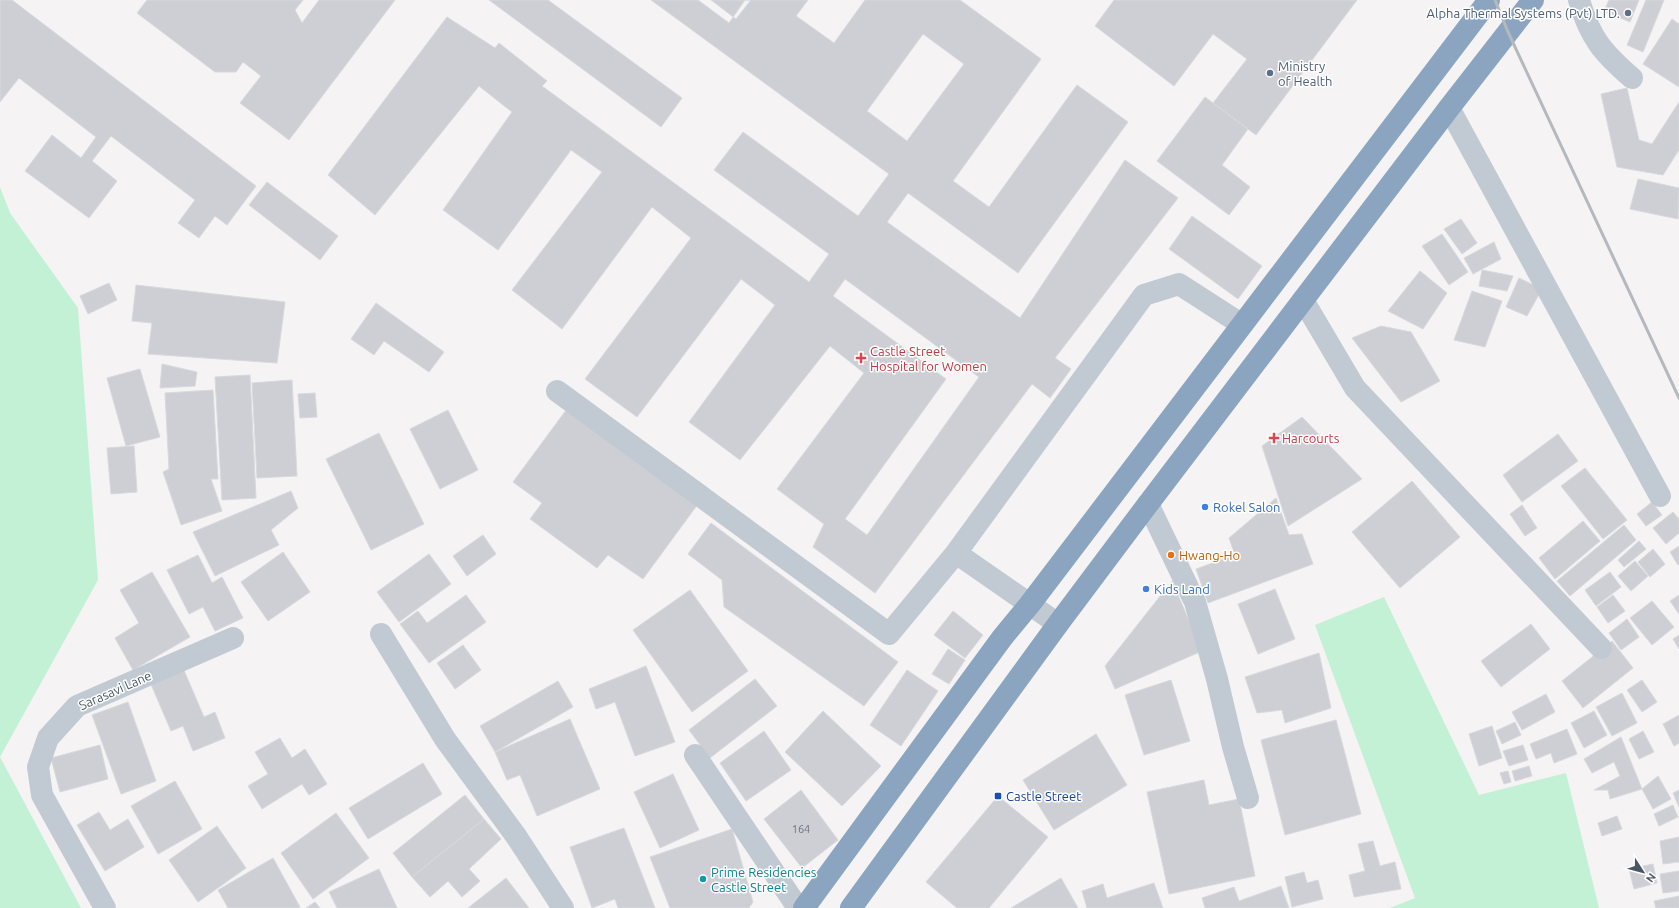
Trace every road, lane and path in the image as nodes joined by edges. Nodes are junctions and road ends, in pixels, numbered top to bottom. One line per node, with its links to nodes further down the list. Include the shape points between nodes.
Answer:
1 (1489, 0): 7 (highway)
2 (1533, 0): 5 (highway)
3 (1578, 0): 4 (street, via 1593,37 1609,58)
4 (1632, 78)
5 (1448, 108): 6 (highway); 9 (street)
6 (1303, 300): 10 (highway); 16 (street, via 1355,388)
7 (1241, 324): 11 (street, via 1179,284 1144,295); 12 (highway)
8 (557, 391): 11 (street, via 889,634)
9 (1660, 496)
10 (1148, 504): 13 (highway); 18 (street, via 1195,602)
11 (956, 553): 12 (street)
12 (1030, 604): 13 (street); 22 (highway, via 1002,638)
13 (1058, 624): 23 (highway)
14 (380, 634): 20 (street, via 445,739 516,836)
15 (233, 638): 19 (street, Sarasavi Lane, via 77,706 48,738 38,767 42,795)
16 (1601, 648)
17 (695, 755): 21 (street)
18 (1248, 798)
19 (105, 908)
20 (562, 908)
21 (798, 908)
22 (804, 908)
23 (851, 908)

